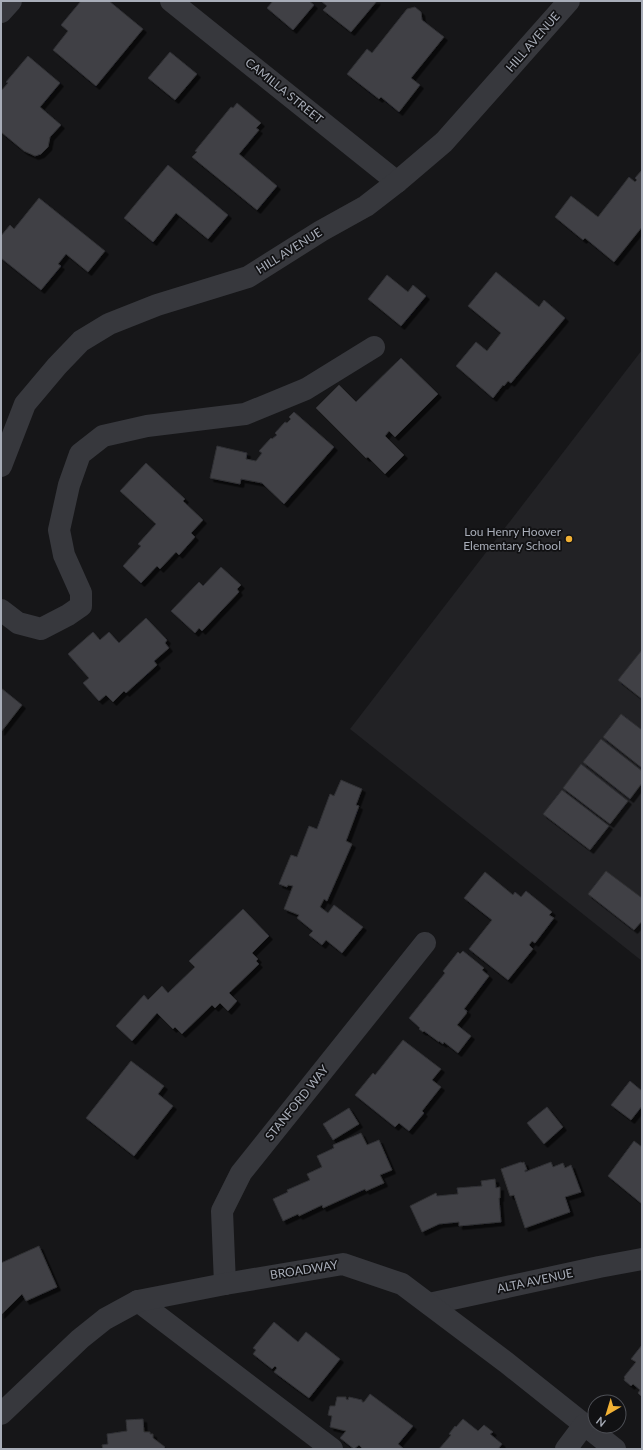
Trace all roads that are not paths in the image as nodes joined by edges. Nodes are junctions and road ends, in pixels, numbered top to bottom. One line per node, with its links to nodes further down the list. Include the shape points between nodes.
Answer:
1 (11, 1): 4 (street)
2 (172, 1): 5 (street, CAMILLA STREET)
3 (569, 1): 5 (street, HILL AVENUE, via 444,142)
4 (1, 12)
5 (397, 182): 7 (street, HILL AVENUE, via 366,206 248,277 109,324 81,341 56,366 25,404)
6 (374, 347): 8 (street, via 306,389 245,414 147,426 103,436 80,454 69,485 59,530 64,555 81,593 81,606 41,629 18,623)
7 (1, 466)
8 (1, 610)
9 (425, 943): 11 (street, STANFORD WAY, via 241,1173 222,1211)
10 (642, 1259): 13 (street, ALTA AVENUE)
11 (226, 1284): 12 (street, BROADWAY); 13 (street, BROADWAY, via 343,1264 398,1282)
12 (138, 1301): 14 (street, BROADWAY, via 105,1319 80,1339); 16 (street)
13 (429, 1304): 15 (street, BROADWAY)
14 (1, 1414)
15 (584, 1425): 17 (street); 18 (street, BROADWAY)
16 (332, 1449)
17 (566, 1449)
18 (615, 1449)

